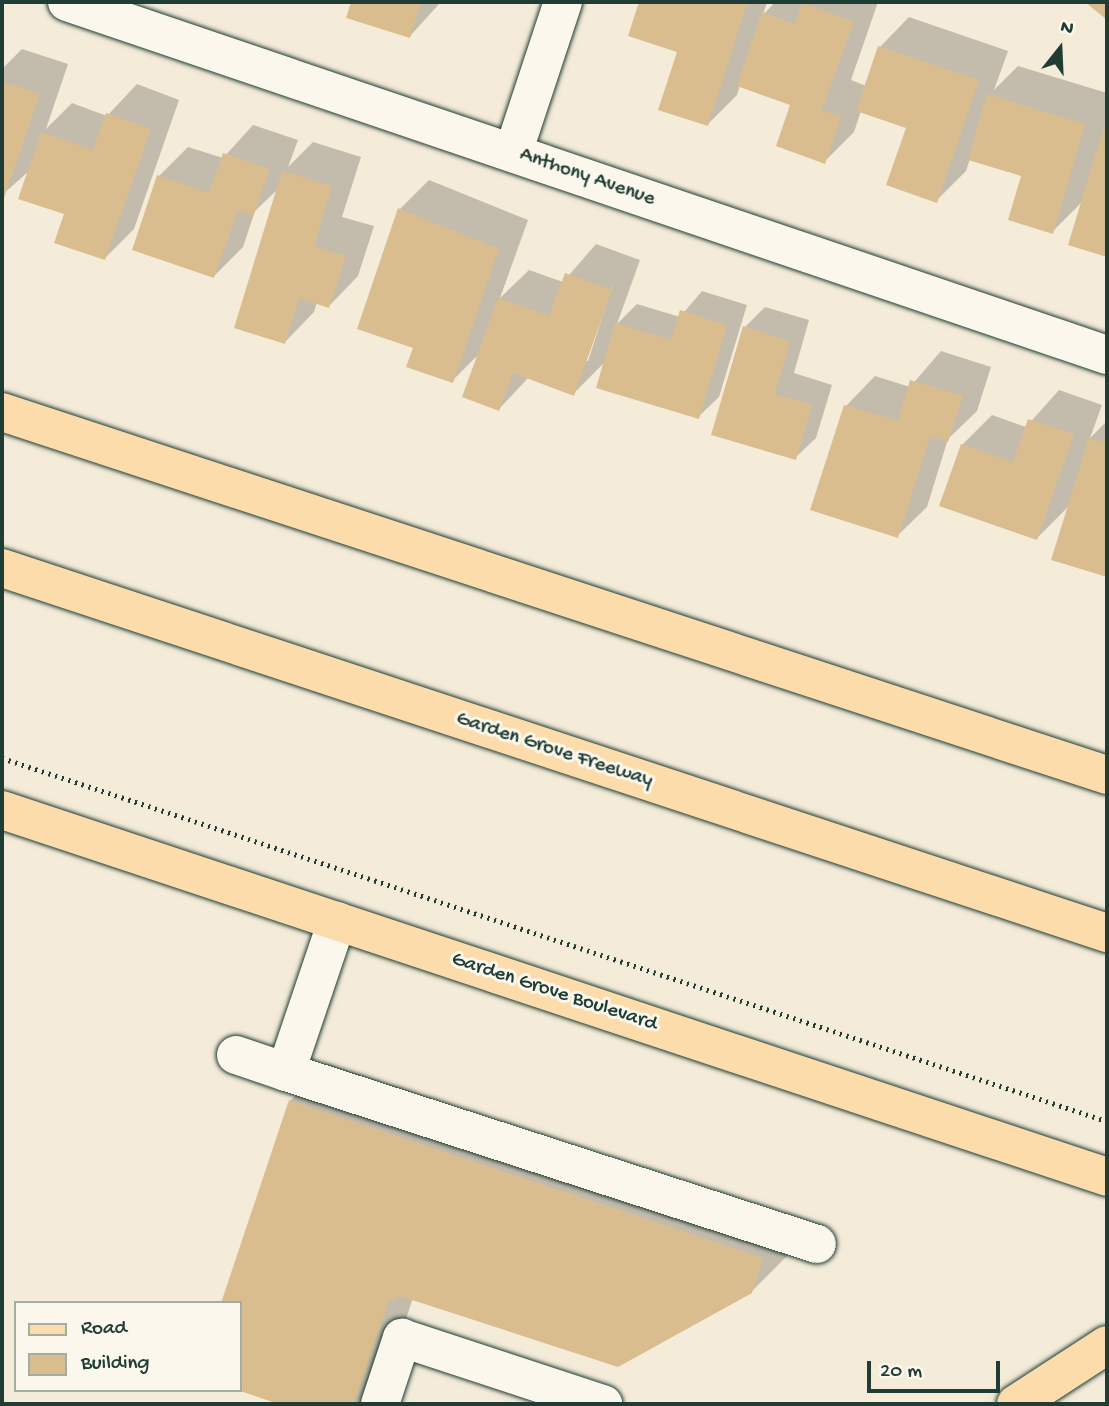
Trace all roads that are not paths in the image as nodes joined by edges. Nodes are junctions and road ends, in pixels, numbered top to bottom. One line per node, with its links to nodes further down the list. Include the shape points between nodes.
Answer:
1 (67, 2): 3 (street, Anthony Avenue)
2 (563, 2): 3 (street)
3 (513, 153): 4 (street, Anthony Avenue)
4 (1107, 355)
5 (2, 412): 7 (main road)
6 (2, 568): 10 (main road, Garden Grove Freeway)
7 (1107, 775)
8 (2, 810): 9 (main road, Garden Grove Boulevard)
9 (337, 921): 12 (street); 13 (main road, Garden Grove Boulevard)
10 (1107, 933)
11 (236, 1055): 12 (street)
12 (286, 1072): 14 (street)
13 (1107, 1177)
14 (817, 1244)
15 (1107, 1345): 18 (main road)
16 (380, 1404): 17 (street, via 402,1338)
17 (603, 1404)
18 (1016, 1404)

